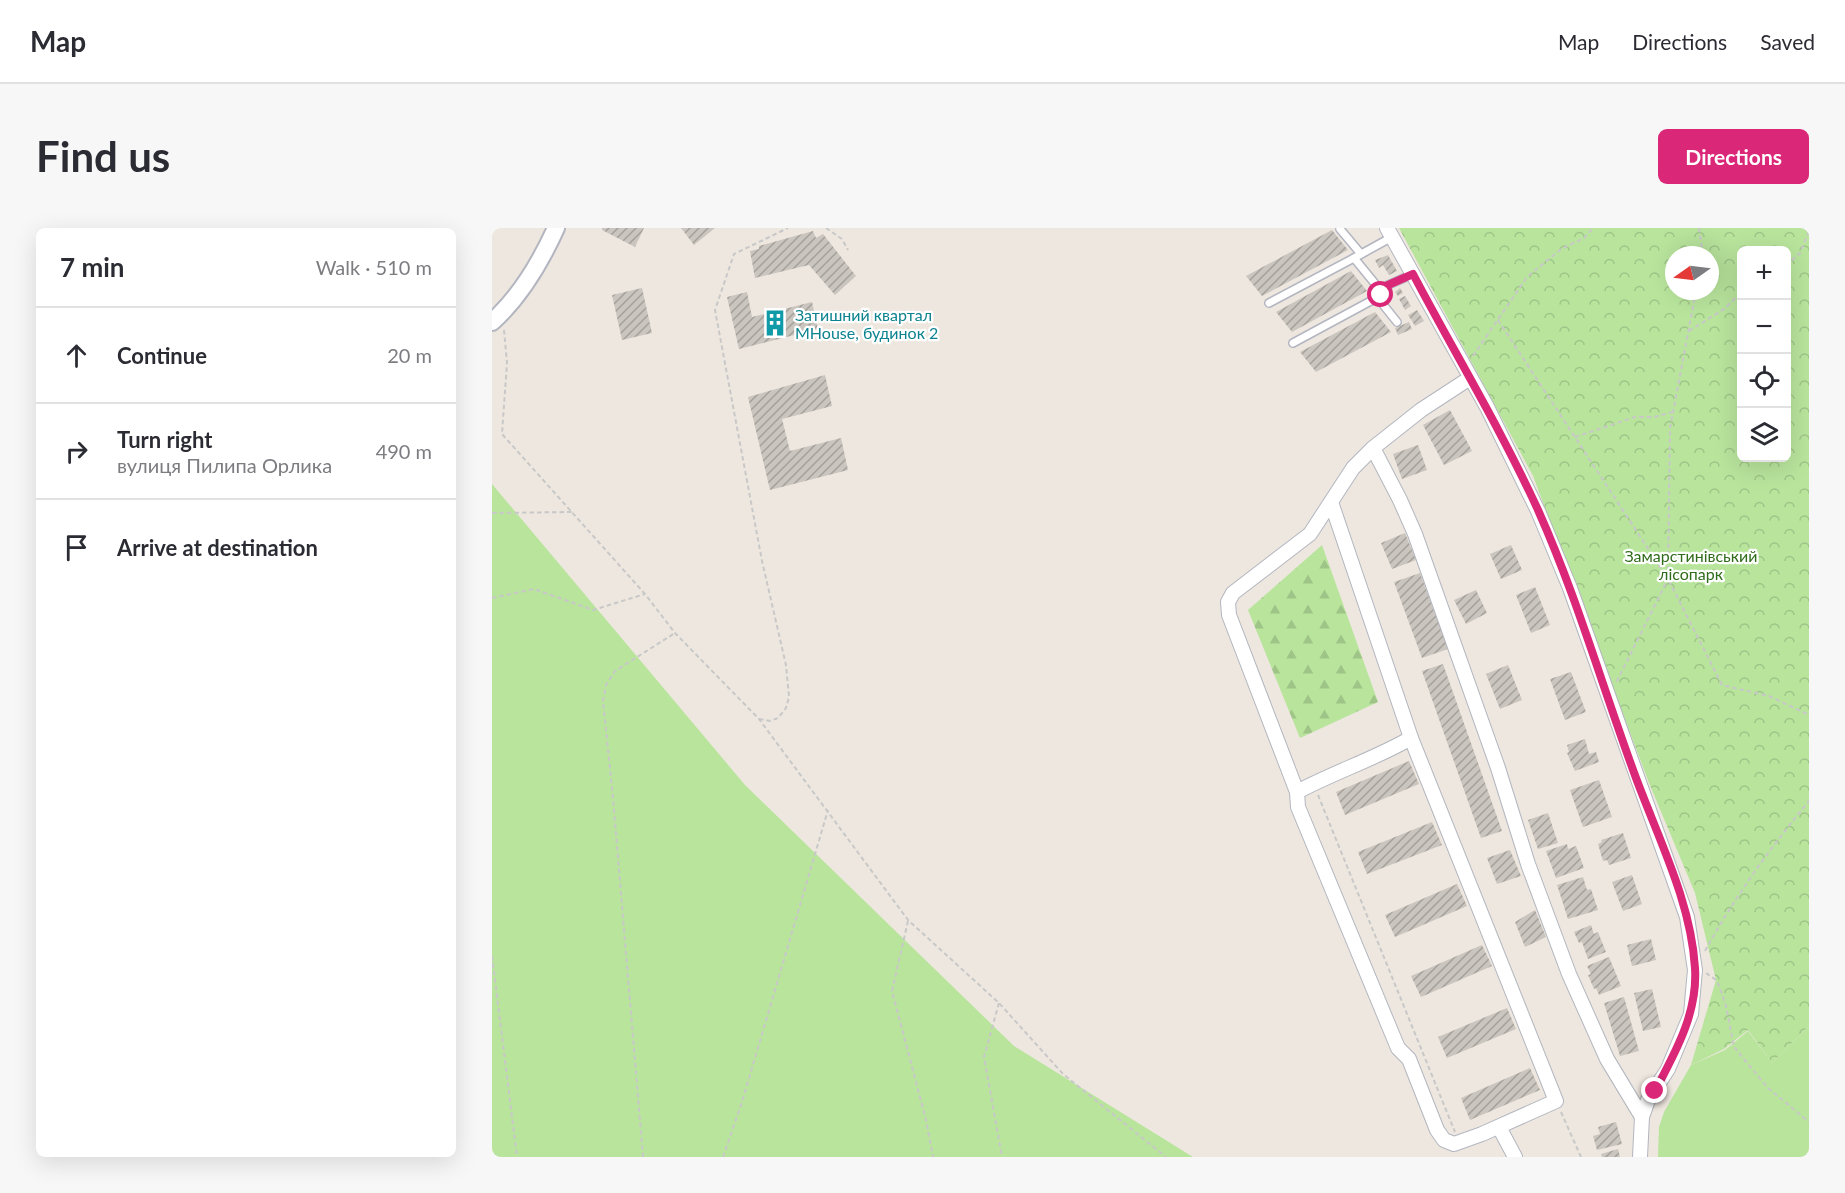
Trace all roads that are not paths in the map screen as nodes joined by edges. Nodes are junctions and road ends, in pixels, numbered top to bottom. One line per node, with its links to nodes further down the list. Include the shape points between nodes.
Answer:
1 (556, 228): 9 (street, via 544,253)
2 (1341, 229): 4 (lane)
3 (1389, 233): 4 (lane); 5 (street)
4 (1357, 256): 6 (lane); 8 (lane)
5 (1413, 274): 6 (lane); 12 (street)
6 (1379, 289): 7 (lane, via 1381,295)
7 (1377, 297): 10 (lane); 11 (lane)
8 (1269, 303)
9 (497, 317)
10 (1397, 322)
11 (1293, 343)
12 (1467, 373): 13 (street); 17 (street, via 1538,511 1570,588 1689,925 1695,970 1691,1014)
13 (1373, 448): 14 (street, via 1353,468); 17 (street, via 1415,534 1569,974 1607,1059)
14 (1331, 502): 15 (street); 16 (street, via 1310,534 1233,593 1228,602 1229,615)
15 (1412, 738): 16 (street); 18 (street, via 1556,1101)
16 (1297, 792): 18 (street, via 1298,807 1398,1048 1409,1059 1437,1130 1444,1140 1454,1144 1476,1139)
17 (1642, 1117): 20 (street)
18 (1499, 1127): 19 (street)
19 (1515, 1157)
20 (1640, 1157)

